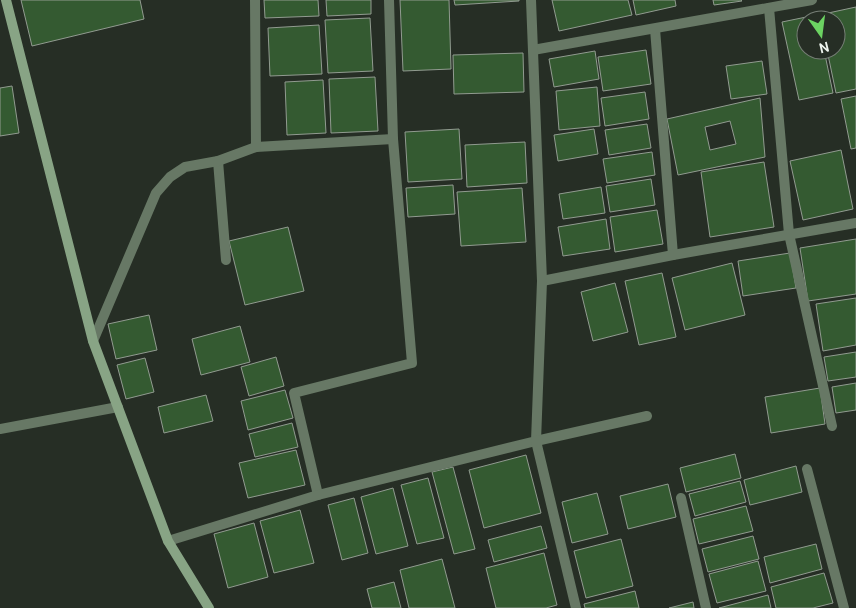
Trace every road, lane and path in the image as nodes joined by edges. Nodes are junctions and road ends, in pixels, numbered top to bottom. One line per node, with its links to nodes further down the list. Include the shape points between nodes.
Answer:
1 (255, 0): 10 (street)
2 (389, 0): 9 (street)
3 (531, 0): 8 (street)
4 (812, 0): 6 (street)
5 (5, 4): 17 (street)
6 (769, 8): 7 (street); 13 (street)
7 (655, 29): 8 (street); 14 (street)
8 (533, 50): 16 (street)
9 (393, 139): 10 (street); 24 (street, via 412,363 294,393)
10 (256, 147): 11 (street)
11 (218, 161): 15 (street); 17 (street, via 185,167 170,177 156,193)
12 (856, 223): 13 (street)
13 (789, 234): 14 (street); 20 (street)
14 (673, 255): 16 (street)
15 (226, 260)
16 (542, 281): 22 (street)
17 (93, 341): 18 (street)
18 (118, 407): 21 (street); 26 (street)
19 (647, 416): 22 (street)
20 (832, 426)
21 (0, 430)
22 (536, 441): 24 (street); 28 (street)
23 (807, 469): 30 (street)
24 (318, 495): 26 (street)
25 (680, 498): 29 (street)
26 (168, 542): 27 (street)
27 (209, 608)
28 (576, 608)
29 (706, 608)
30 (844, 608)

